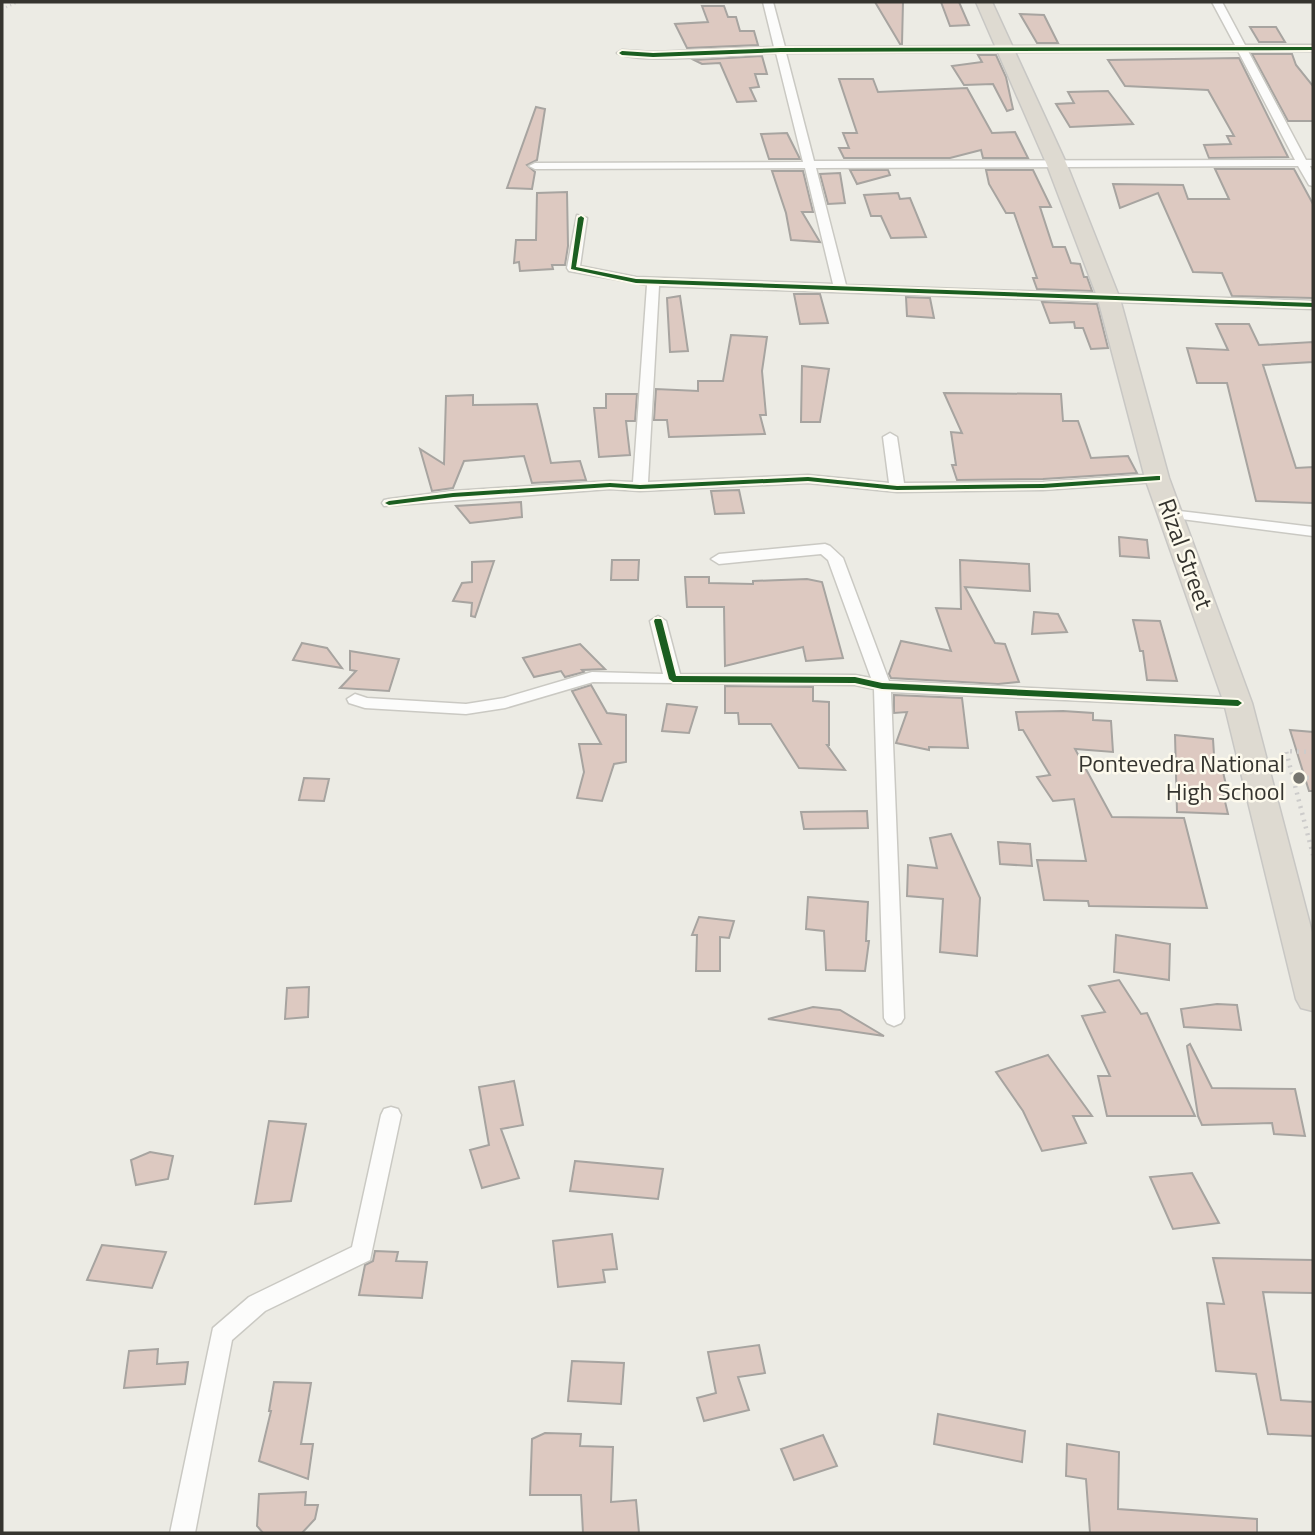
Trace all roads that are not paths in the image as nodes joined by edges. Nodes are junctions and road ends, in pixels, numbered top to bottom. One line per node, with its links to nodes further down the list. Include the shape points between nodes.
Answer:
1 (768, 2): 6 (street)
2 (984, 2): 7 (highway, Rizal Street)
3 (1217, 2): 4 (street)
4 (1240, 48): 5 (street); 7 (street); 9 (street)
5 (1313, 48)
6 (780, 50): 7 (street); 8 (street); 10 (street)
7 (1004, 50): 11 (highway, Rizal Street)
8 (622, 53)
9 (1308, 163): 11 (street); 13 (street)
10 (810, 164): 11 (street); 12 (street); 16 (street)
11 (1058, 165): 17 (highway, Rizal Street)
12 (535, 166)
13 (1313, 183)
14 (581, 218): 15 (street, via 573,268)
15 (653, 283): 16 (street); 21 (street)
16 (841, 289): 17 (street)
17 (1108, 299): 18 (street); 20 (highway, Rizal Street)
18 (1313, 305)
19 (890, 437): 22 (street)
20 (1157, 478): 22 (street, via 1042,486); 24 (highway, Rizal Street)
21 (640, 487): 22 (street, via 808,479); 23 (street, via 453,495)
22 (897, 488)
23 (389, 503)
24 (1171, 514): 25 (street); 31 (highway, Rizal Street)
25 (1313, 532)
26 (719, 559): 29 (street, via 825,549 835,558)
27 (658, 621): 28 (street)
28 (673, 679): 29 (street, via 855,680); 30 (street, via 592,677 505,703 466,709)
29 (883, 685): 31 (street); 33 (street)
30 (355, 699)
31 (1238, 703): 32 (highway, Rizal Street)
32 (1313, 999)
33 (894, 1018)
34 (391, 1115): 35 (street, via 362,1253 257,1304 221,1335)
35 (182, 1533)

